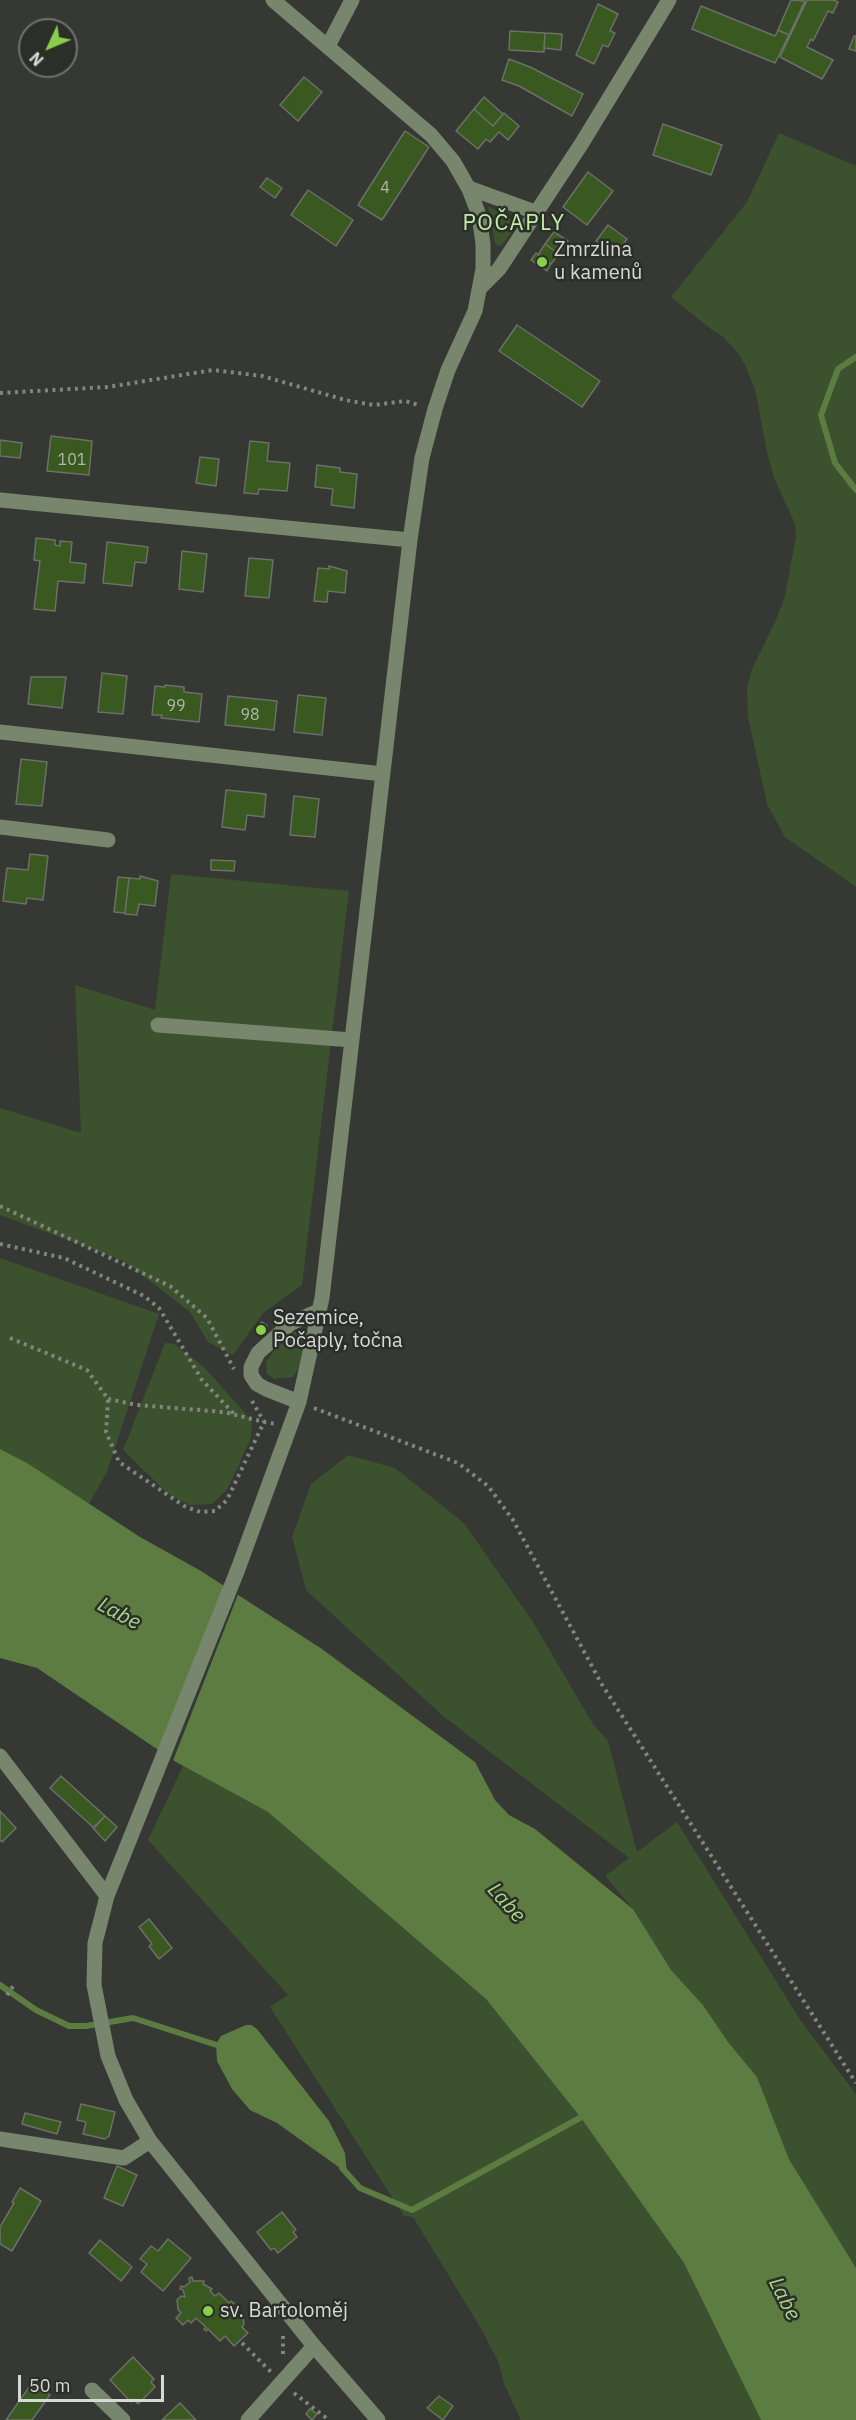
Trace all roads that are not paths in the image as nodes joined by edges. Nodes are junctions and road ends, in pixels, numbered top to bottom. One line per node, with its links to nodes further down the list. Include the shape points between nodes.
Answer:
1 (273, 0): 4 (street)
2 (352, 0): 4 (street)
3 (669, 0): 6 (street)
4 (328, 46): 5 (street, via 431,135)
5 (469, 188): 6 (street); 7 (street, via 479,215 483,244)
6 (535, 212): 7 (street, via 498,269)
7 (481, 287): 9 (street, via 435,409 422,458)
8 (0, 500): 9 (street)
9 (410, 540): 11 (street)
10 (0, 732): 11 (street)
11 (383, 774): 15 (street)
12 (0, 827): 13 (street)
13 (108, 840)
14 (158, 1025): 15 (street)
15 (352, 1041): 16 (street)
16 (319, 1311): 17 (street); 17 (street, via 291,1323 258,1353 251,1367 257,1384)
17 (299, 1402): 19 (street, via 238,1569)
18 (0, 1756): 19 (street)
19 (107, 1896): 21 (street, via 95,1943 95,1996 108,2056 126,2100)
20 (0, 2139): 21 (street, via 124,2158)
21 (150, 2140): 22 (street)
22 (314, 2346): 25 (street, via 276,2377); 26 (street)
23 (92, 2390): 24 (street)
24 (123, 2420)
25 (248, 2420)
26 (378, 2420)

